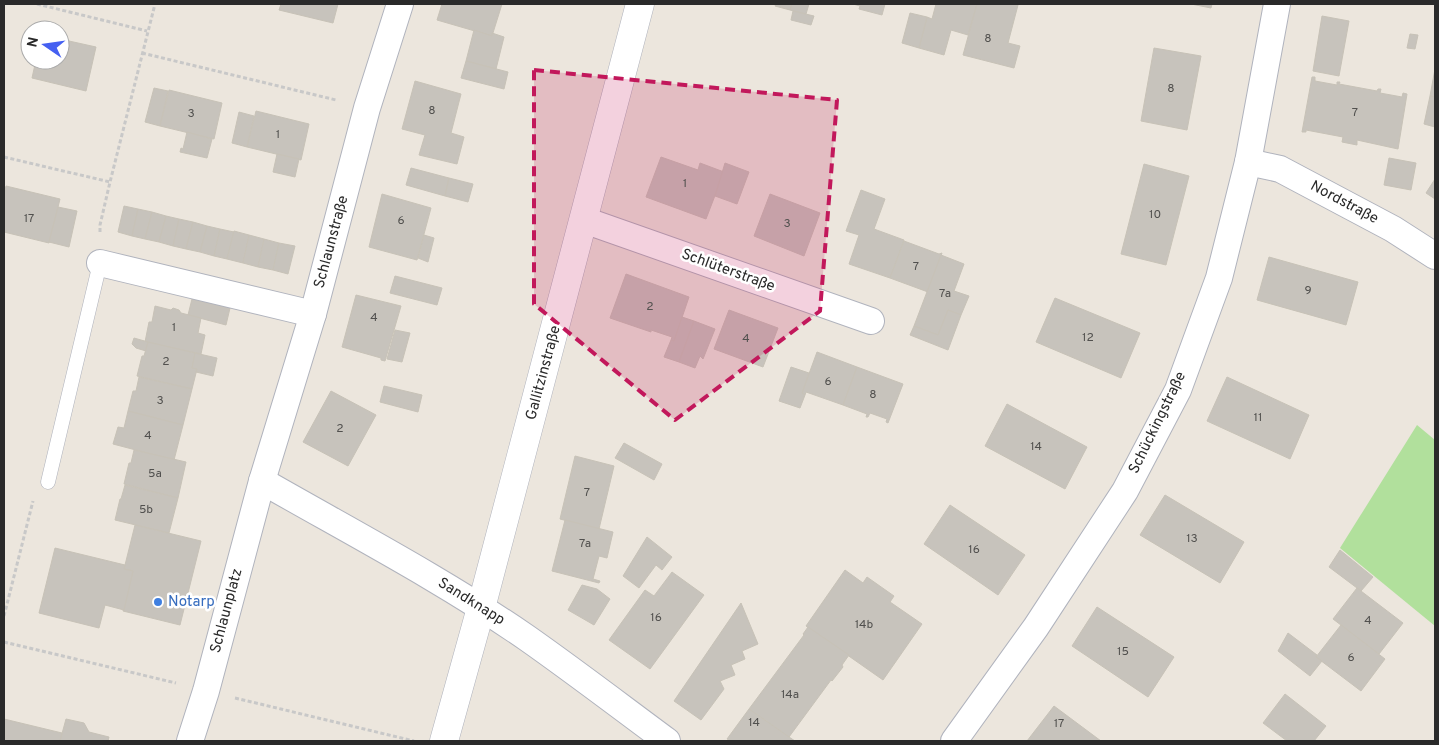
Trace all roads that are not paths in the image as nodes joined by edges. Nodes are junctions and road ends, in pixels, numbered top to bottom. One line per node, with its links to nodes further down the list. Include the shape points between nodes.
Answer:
1 (400, 4): 8 (street, Schlaunstraße, via 367,108)
2 (640, 4): 5 (street, Gallitzinstraße)
3 (1277, 4): 4 (street, Schückingstraße)
4 (1248, 162): 6 (street, Nordstraße, via 1280,169 1393,229); 16 (street, Schückingstraße, via 1219,278 1178,390 1125,491 1036,627)
5 (584, 220): 9 (street, Schlüterstraße); 12 (street, Gallitzinstraße)
6 (1435, 256)
7 (100, 263): 8 (street); 11 (lane)
8 (313, 314): 10 (street, Schlaunstraße)
9 (871, 321)
10 (262, 481): 12 (street, Sandknapp); 13 (street, Schlaunplatz)
11 (48, 482)
12 (481, 608): 14 (street, Gallitzinstraße); 15 (street, Sandknapp)
13 (190, 741)
14 (444, 741)
15 (667, 741)
16 (954, 741)

